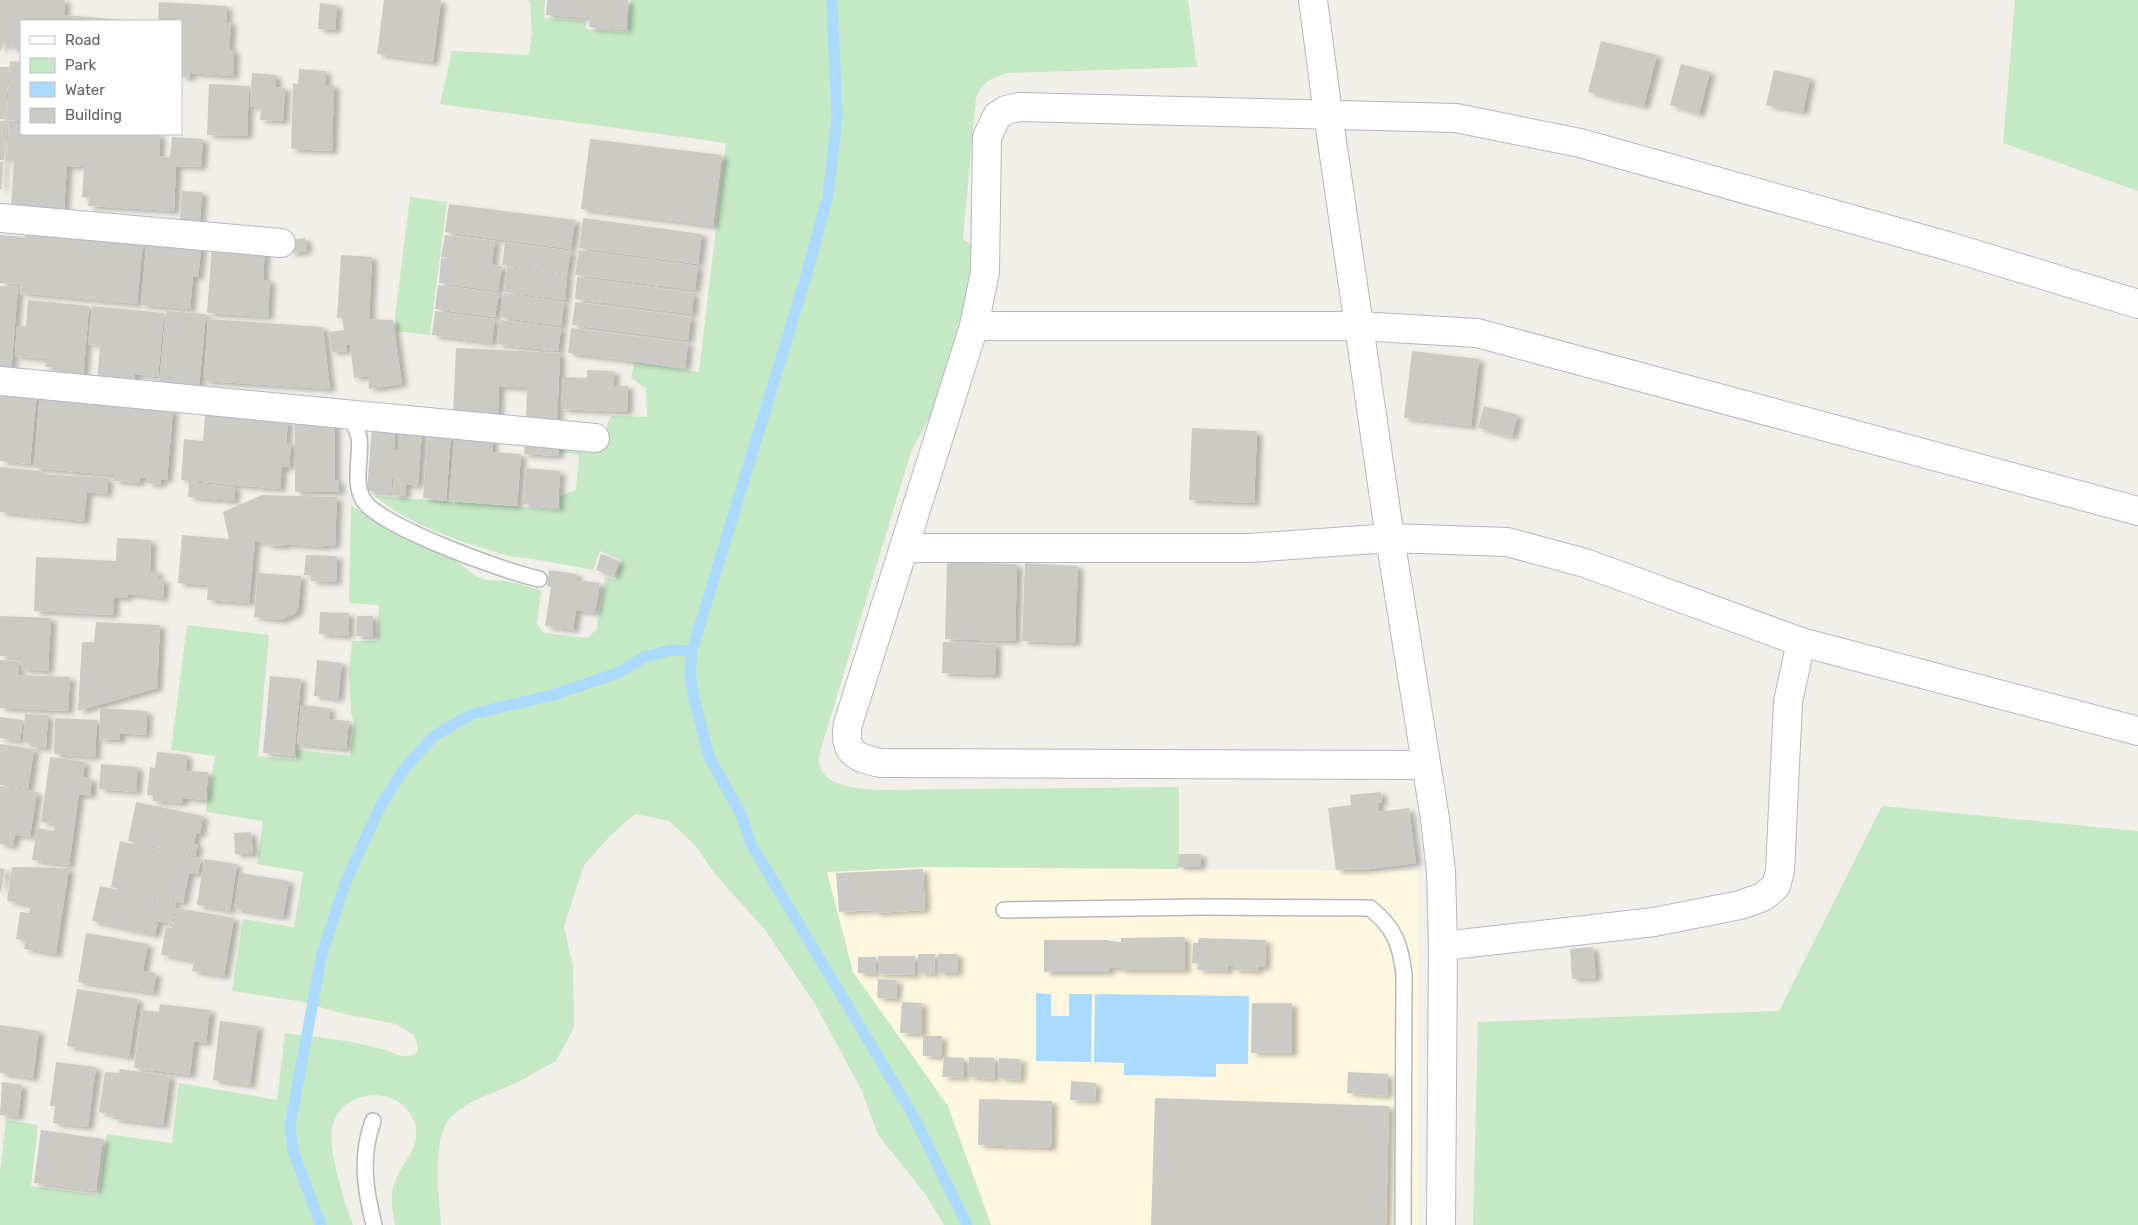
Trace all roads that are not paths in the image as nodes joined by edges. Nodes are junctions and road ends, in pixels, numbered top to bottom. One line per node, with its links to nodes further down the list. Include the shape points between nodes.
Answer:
1 (1314, 0): 2 (street)
2 (1328, 114): 5 (street, via 1456,118 1580,143 1951,247); 6 (street, via 1019,107 1006,110 998,116 987,138 985,272); 7 (street)
3 (0, 218): 4 (street)
4 (281, 243)
5 (2138, 304)
6 (974, 326): 7 (street); 13 (street)
7 (1359, 326): 11 (street, via 1477,333); 12 (street)
8 (0, 381): 9 (street)
9 (352, 415): 10 (street); 14 (lane, via 359,436 359,485 363,500 370,508 443,545)
10 (595, 438)
11 (2138, 511)
12 (1390, 538): 13 (street, via 1249,548); 15 (street, via 1507,542 1586,563); 17 (street)
13 (904, 548): 17 (street, via 846,738 848,747 865,760 881,763)
14 (539, 580)
15 (1801, 642): 16 (street); 19 (street, via 1788,702 1780,871 1776,886 1764,897 1654,922)
16 (2138, 731)
17 (1426, 765): 19 (street, via 1441,872)
18 (1004, 910): 22 (lane, via 1370,908 1384,918 1392,930 1402,959 1404,985)
19 (1443, 946): 23 (street)
20 (373, 1120): 21 (lane, via 366,1143 364,1170)
21 (374, 1225)
22 (1403, 1225)
23 (1441, 1225)

